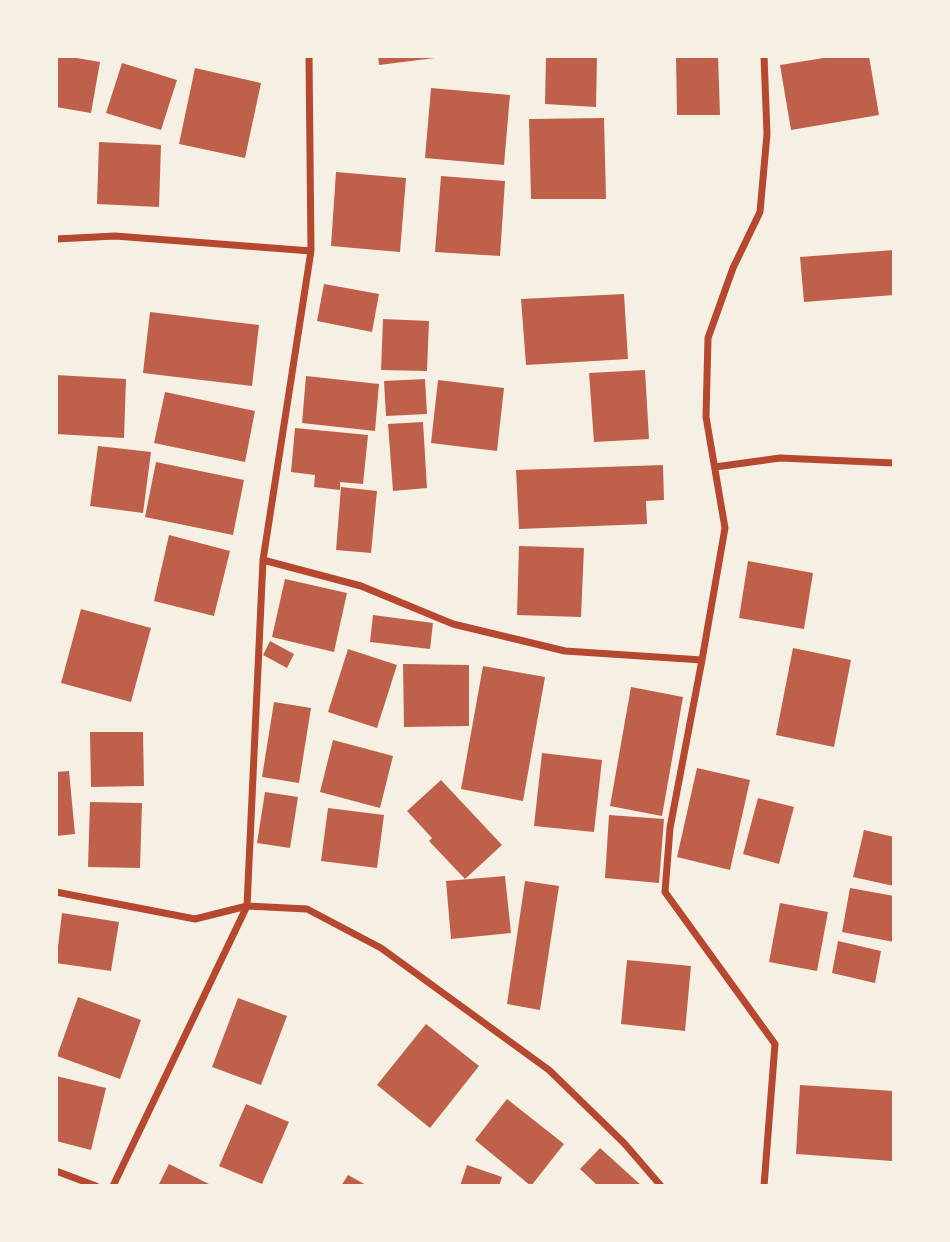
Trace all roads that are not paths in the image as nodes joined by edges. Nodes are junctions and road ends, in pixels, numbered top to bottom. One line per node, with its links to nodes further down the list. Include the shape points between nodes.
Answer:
1 (309, 56): 4 (street)
2 (764, 56): 6 (street, via 767,134 760,212 733,268 708,338 706,417)
3 (56, 239): 4 (street, via 115,236)
4 (311, 251): 7 (street)
5 (894, 463): 6 (street, via 780,458)
6 (715, 467): 8 (street, via 725,528)
7 (263, 560): 8 (street, via 361,586 453,624 565,651); 10 (street)
8 (702, 660): 15 (street, via 670,828 665,892 775,1044)
9 (56, 892): 10 (street, via 195,919)
10 (247, 906): 13 (street); 14 (street, via 307,909 381,948 549,1070)
11 (56, 1171): 12 (street)
12 (96, 1186)
13 (113, 1186)
14 (661, 1186)
15 (764, 1186)

